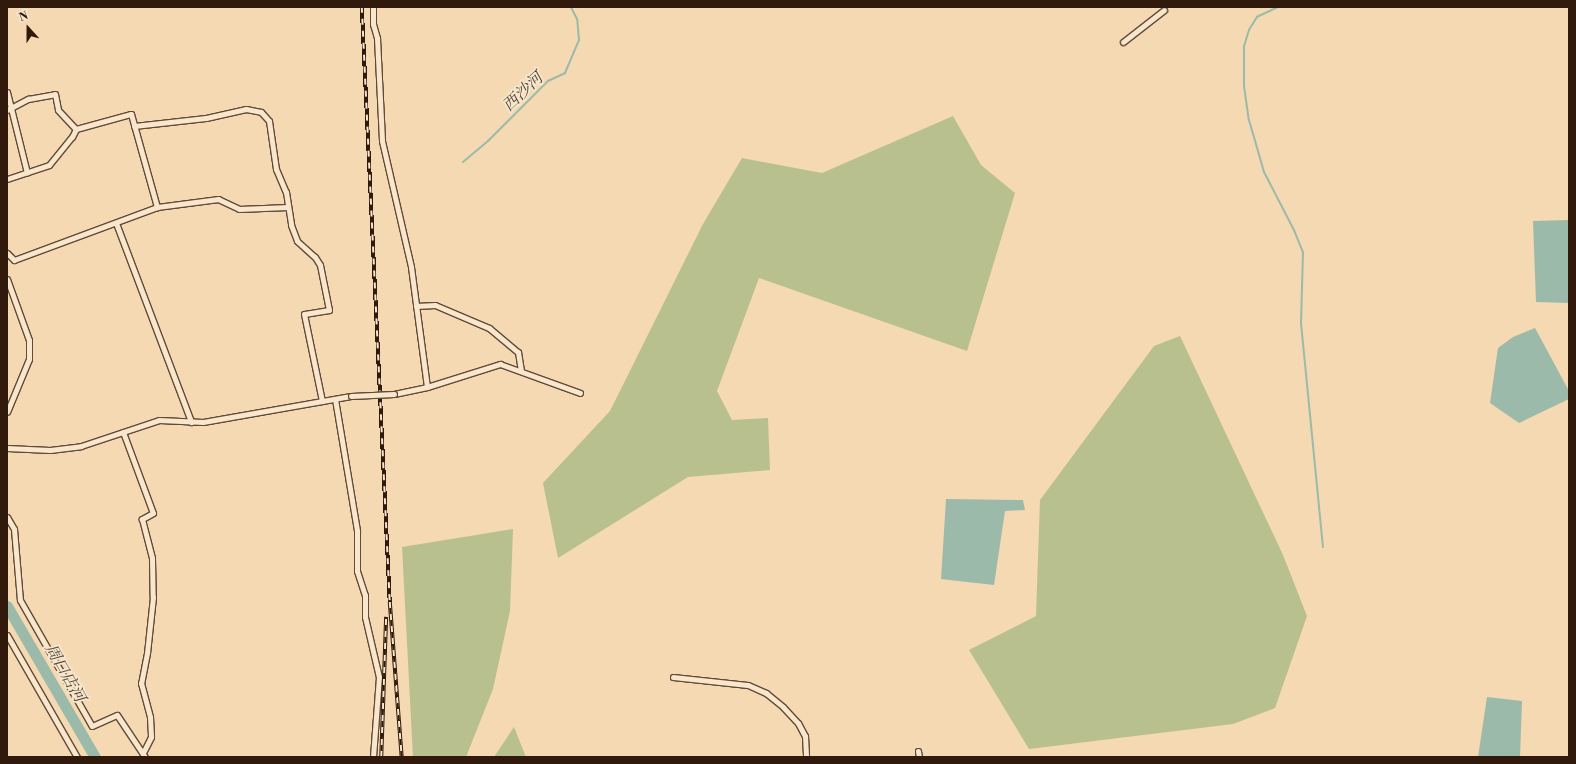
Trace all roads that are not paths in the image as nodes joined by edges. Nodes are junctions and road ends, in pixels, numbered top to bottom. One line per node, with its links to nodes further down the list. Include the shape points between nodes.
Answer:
1 (373, 7): 15 (street, via 373,24 378,38 382,141 402,220)
2 (1164, 10): 3 (street)
3 (1122, 42)
4 (7, 92): 5 (street)
5 (9, 109): 7 (street, via 28,99 55,94 58,110); 8 (street)
6 (134, 126): 7 (street, via 131,114); 10 (street); 11 (street, via 206,118 246,109 261,112 269,121 276,169 286,192)
7 (76, 129): 8 (street, via 49,165)
8 (27, 173): 9 (street)
9 (7, 179)
10 (157, 207): 11 (street, via 218,200 239,209); 12 (street)
11 (288, 207): 20 (street, via 297,241 320,265 328,310 304,314)
12 (116, 223): 13 (street, via 14,260); 22 (street)
13 (7, 252)
14 (7, 280): 21 (street, via 29,346 29,358)
15 (416, 306): 16 (street, via 435,305 489,328 518,352); 17 (street)
16 (521, 371): 17 (street, via 500,364); 18 (street)
17 (427, 387): 19 (street, bridge, via 394,394)
18 (580, 394)
19 (335, 399): 20 (street); 31 (street, via 357,531 357,571 365,595 365,617 379,676)
20 (322, 401): 22 (street)
21 (7, 412)
22 (191, 422): 23 (street, via 159,420)
23 (123, 432): 24 (street, via 81,446 50,450); 29 (street, via 153,513 142,519 152,558 153,597 141,683 150,717 151,737)
24 (7, 448)
25 (7, 517): 29 (street, via 14,529 20,600 92,726 117,715)
26 (7, 635): 30 (street)
27 (673, 677): 32 (street, via 748,685 766,693 798,723 805,736)
28 (918, 750): 33 (street)
29 (144, 755)
30 (77, 757)
31 (373, 757)
32 (806, 757)
33 (919, 757)

